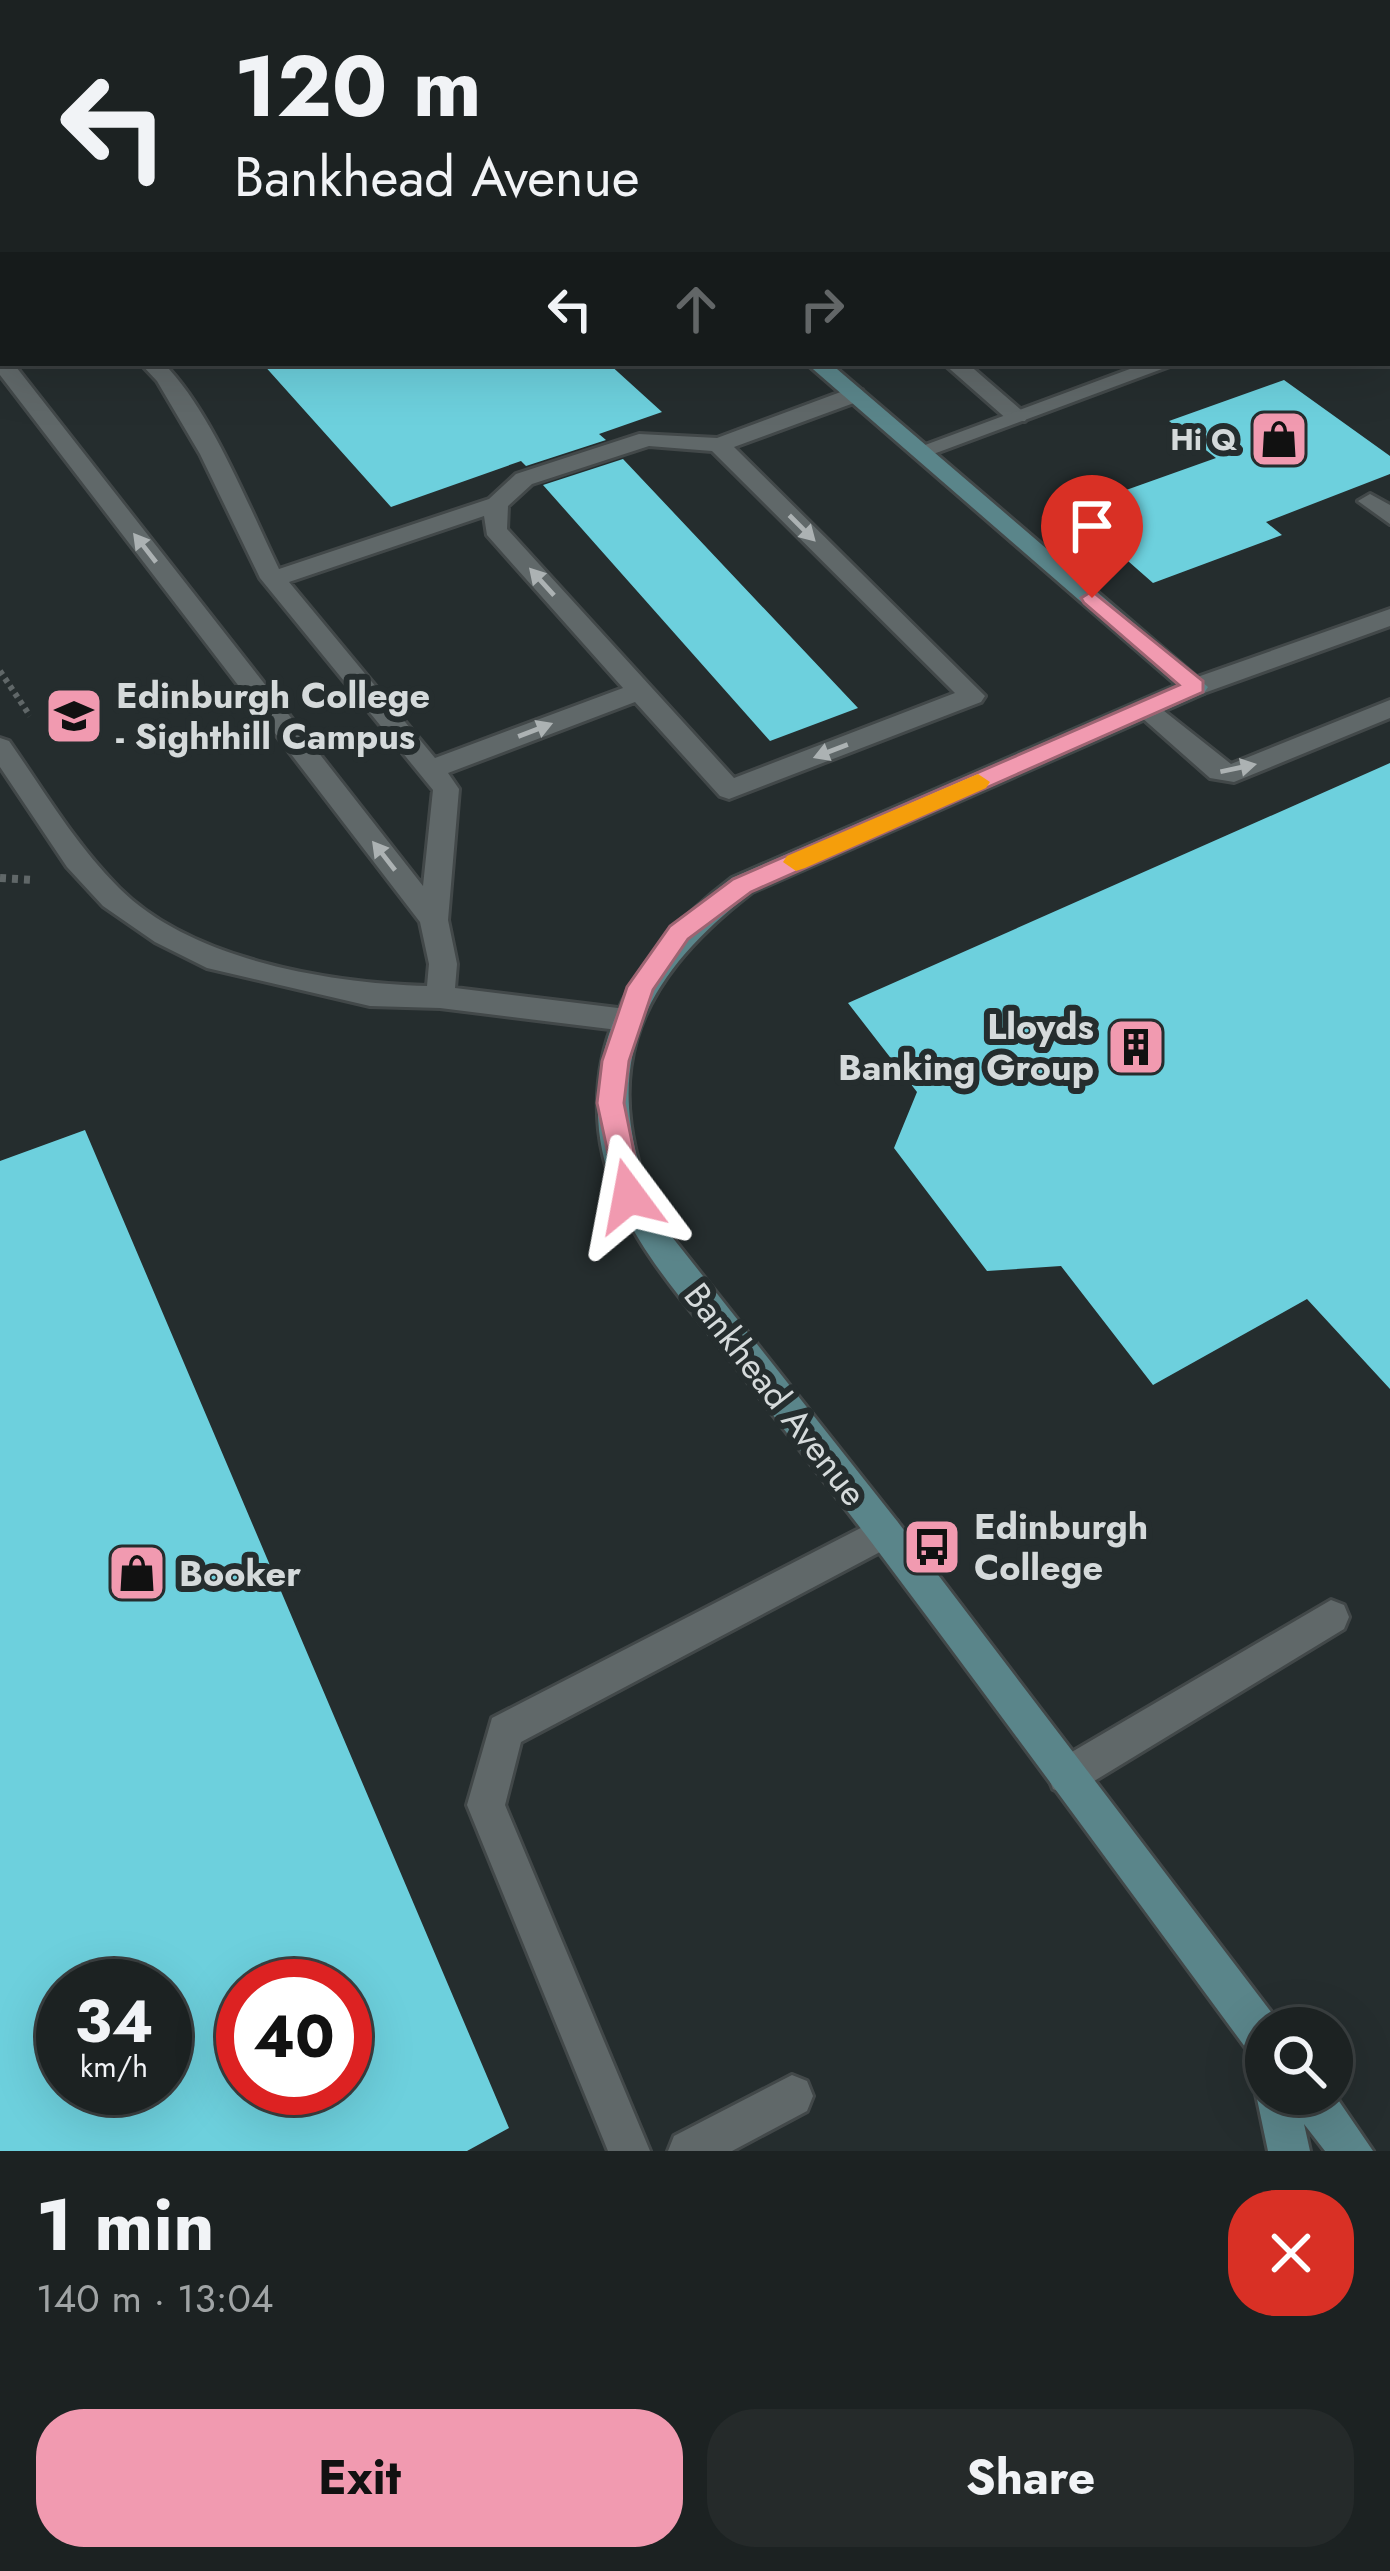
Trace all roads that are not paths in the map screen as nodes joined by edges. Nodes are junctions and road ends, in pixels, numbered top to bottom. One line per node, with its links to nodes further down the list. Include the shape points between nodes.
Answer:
1 (3, 366): 19 (street, one-way to 1)
2 (154, 366): 11 (street, via 211,454)
3 (821, 366): 6 (street)
4 (958, 366): 7 (street)
5 (1159, 366): 7 (street)
6 (854, 395): 8 (street); 9 (street)
7 (1017, 416): 9 (street)
8 (719, 445): 10 (street, via 647,439 524,479); 14 (street, one-way to 14, via 972,696 729,790)
9 (920, 451): 13 (street)
10 (497, 505): 11 (street); 14 (street, one-way to 10, via 495,530)
11 (274, 579): 18 (street)
12 (1390, 617): 13 (street)
13 (1195, 687): 16 (street, Bankhead Avenue)
14 (640, 691): 18 (street, one-way to 14)
15 (1390, 708): 16 (street, one-way to 15, via 1219,772 1234,773)
16 (1145, 709): 21 (street, Bankhead Avenue, via 742,885 679,932)
17 (0, 747): 20 (street, via 77,860 113,899 164,935 280,978 370,995)
18 (430, 770): 19 (street, via 446,789)
19 (434, 920): 20 (street)
20 (440, 997): 21 (street)
21 (626, 1020): 22 (street, Bankhead Avenue, via 610,1103 629,1196)
22 (884, 1532): 24 (street, Bankhead Avenue); 29 (street, via 505,1730 486,1805)
23 (1331, 1617): 24 (street)
24 (1067, 1776): 25 (street, Bankhead Avenue)
25 (1245, 2014)
26 (791, 2096): 30 (street)
27 (1281, 2115): 31 (street)
28 (1324, 2115): 32 (street)
29 (629, 2151)
30 (689, 2151)
31 (1289, 2151)
32 (1352, 2151)

